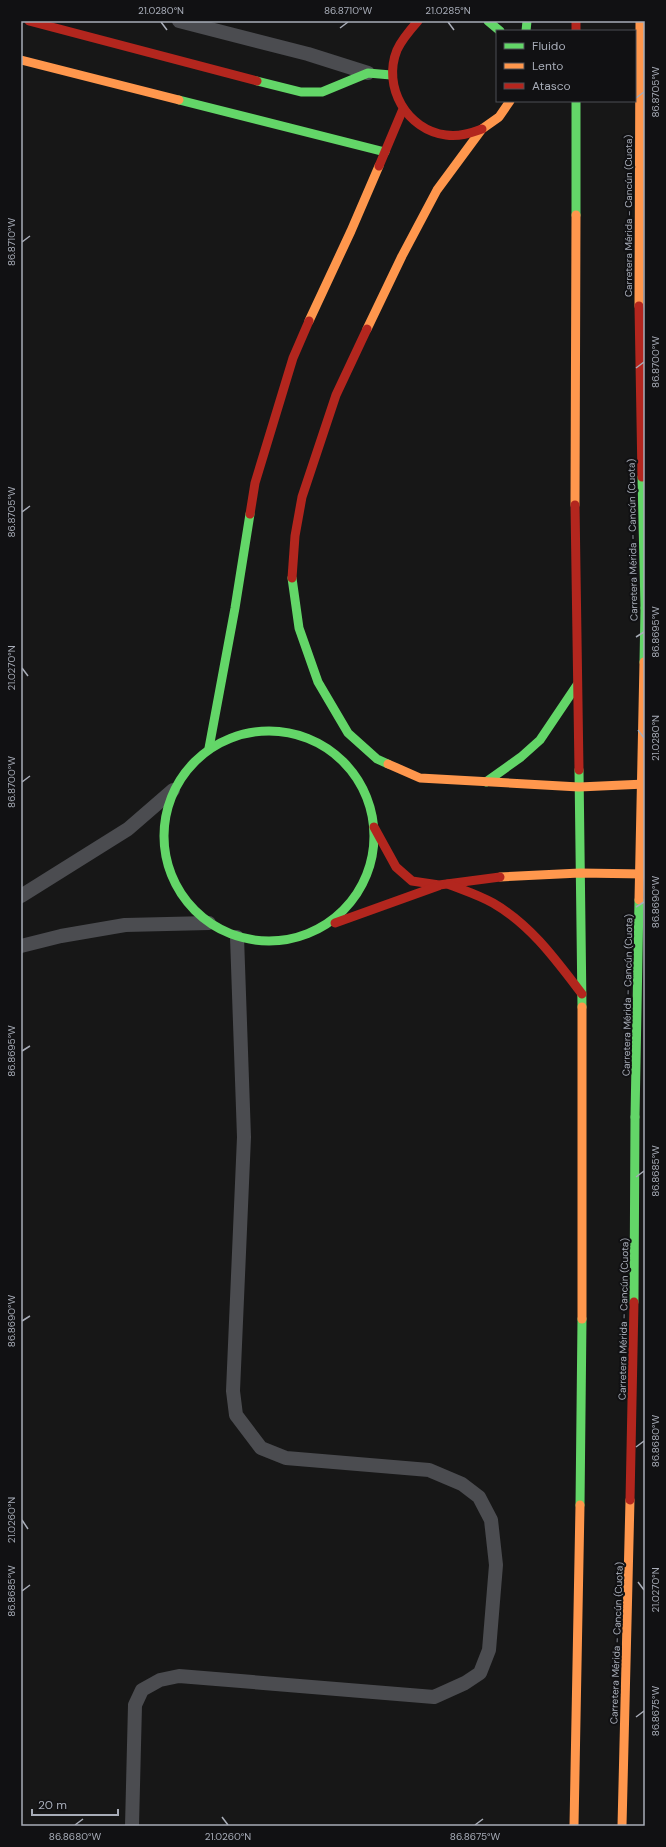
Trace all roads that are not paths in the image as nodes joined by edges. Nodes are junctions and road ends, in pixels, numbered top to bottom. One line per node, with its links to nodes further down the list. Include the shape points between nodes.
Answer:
1 (28, 21): 8 (main road, via 301,92 322,92)
2 (179, 21): 8 (lane, via 308,54)
3 (418, 21): 9 (main road, via 402,36 394,54)
4 (488, 21): 6 (main road)
5 (640, 21): 15 (main road, Carretera Mérida - Cancún (Cuota), via 639,324)
6 (499, 30)
7 (21, 60): 14 (main road)
8 (368, 73): 9 (main road)
9 (391, 75): 12 (main road, via 395,95)
10 (509, 102): 13 (main road, via 499,117)
11 (576, 102): 16 (main road)
12 (403, 109): 13 (main road, via 424,128 441,134 462,135); 14 (main road)
13 (482, 129): 18 (main road, via 437,190 402,256 336,395 302,497 295,536 292,583 299,628 318,682 348,734 377,759 420,778)
14 (385, 152): 17 (main road, via 293,358 255,483)
15 (644, 608): 35 (main road, Carretera Mérida - Cancún (Cuota), bridge, via 635,1117 634,1353)
16 (577, 685): 18 (main road, via 540,740); 20 (main road)
17 (210, 748): 21 (main road, via 195,760); 22 (main road, via 230,738 252,732 276,731 304,737 330,751 352,772 367,797)
18 (486, 782): 20 (main road)
19 (645, 784): 20 (main road)
20 (579, 787): 23 (main road)
21 (173, 790): 27 (lane, via 128,829); 28 (main road, via 164,819 164,849 172,878 187,903)
22 (373, 826): 26 (main road, via 396,866 412,881); 29 (main road, via 373,850 367,874 356,896 340,914)
23 (580, 873): 24 (main road); 25 (main road, via 498,877); 32 (main road)
24 (645, 874)
25 (448, 884): 26 (main road); 32 (main road, via 485,899 518,920 546,946)
26 (439, 885): 29 (main road)
27 (21, 896)
28 (209, 923): 30 (main road); 31 (lane, via 125,925)
29 (320, 928): 30 (main road, via 293,939 265,942)
30 (237, 937): 33 (lane, via 244,1137 233,1391 236,1416 261,1448 286,1458 429,1470 462,1484 479,1497 491,1520 496,1565 489,1650 480,1673 434,1697 179,1676 160,1680 142,1690 135,1705)
31 (21, 946)
32 (582, 994): 34 (main road, via 582,1394)
33 (132, 1826)
34 (574, 1826)
35 (622, 1826)

